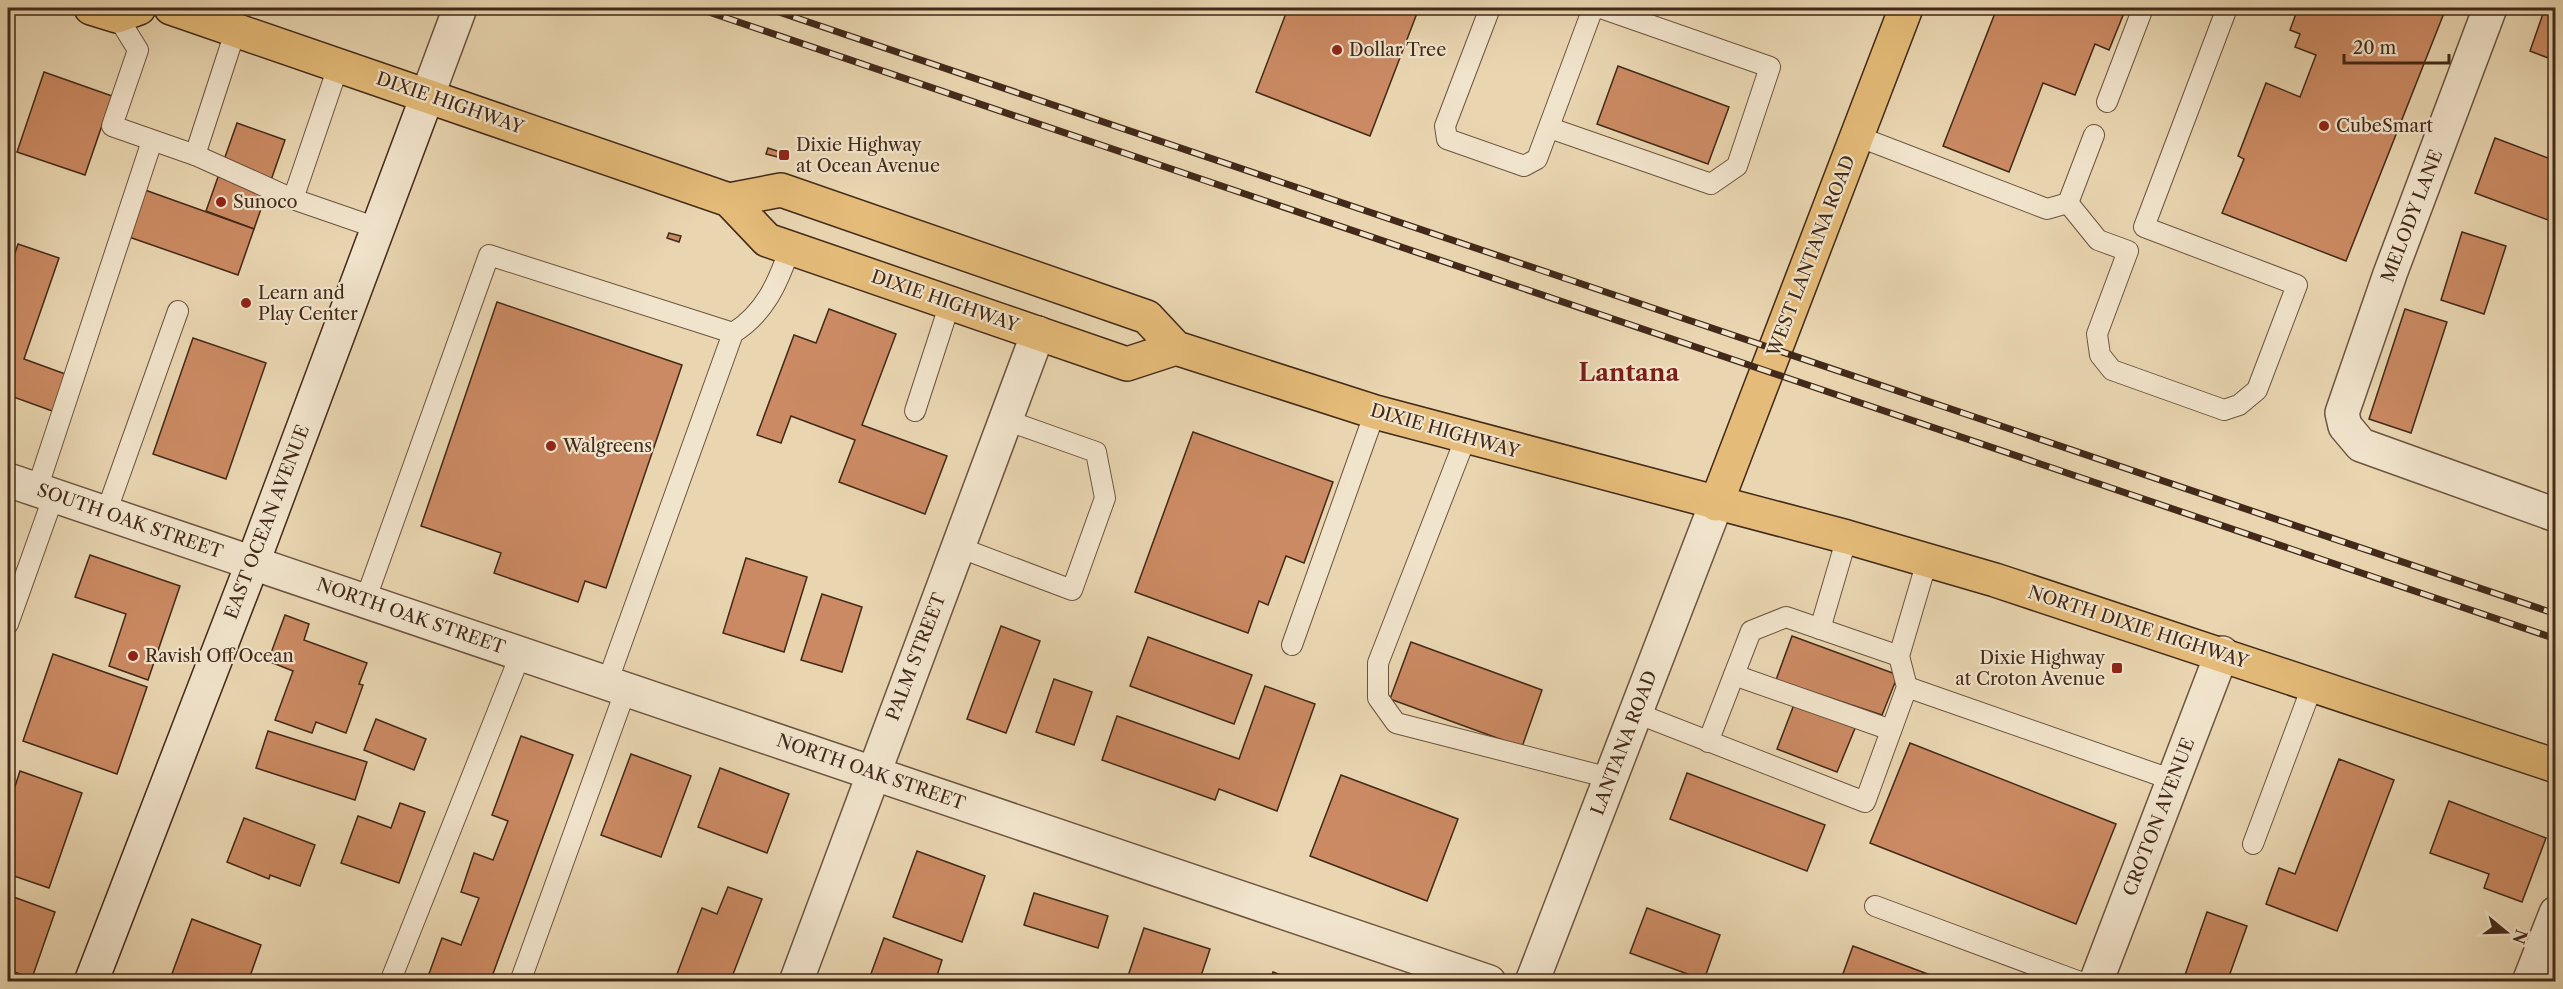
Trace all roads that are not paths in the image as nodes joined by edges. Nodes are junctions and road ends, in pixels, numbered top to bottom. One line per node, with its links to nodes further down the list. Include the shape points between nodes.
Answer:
1 (171, 8): 11 (main road, DIXIE HIGHWAY)
2 (460, 8): 13 (street, EAST OCEAN AVENUE)
3 (1490, 8): 15 (lane, via 1445,126 1447,139 1524,166 1537,159)
4 (1593, 8): 15 (lane)
5 (1601, 8): 15 (lane, via 1770,68 1737,166 1711,184)
6 (1906, 8): 17 (main road, WEST LANTANA ROAD)
7 (2143, 8): 14 (lane)
8 (2227, 8): 23 (lane)
9 (2490, 8): 39 (street, MELODY LANE, via 2342,413 2345,426 2361,445)
10 (116, 10): 18 (lane, via 138,50 112,126)
11 (236, 29): 12 (main road, DIXIE HIGHWAY); 19 (lane)
12 (339, 64): 13 (main road, DIXIE HIGHWAY); 20 (lane)
13 (428, 94): 21 (main road, DIXIE HIGHWAY); 24 (street, EAST OCEAN AVENUE)
14 (2107, 102)
15 (1550, 128)
16 (2094, 135): 22 (lane)
17 (1857, 136): 22 (lane, via 2047,209); 37 (main road, WEST LANTANA ROAD)
18 (152, 141): 19 (lane); 36 (lane)
19 (195, 155): 20 (lane)
20 (293, 200): 24 (lane)
21 (729, 200): 25 (main road, DIXIE HIGHWAY, via 767,240); 31 (main road, DIXIE HIGHWAY, via 781,190 1147,317)
22 (2068, 203): 26 (lane, via 2098,240)
23 (2144, 226): 26 (lane); 26 (lane, via 2297,285 2257,390 2239,405 2224,411 2112,370 2100,355 2097,334)
24 (377, 228): 43 (street, EAST OCEAN AVENUE)
25 (790, 248): 27 (main road, DIXIE HIGHWAY); 29 (lane, via 766,304 749,323)
26 (2128, 251)
27 (950, 303): 30 (main road, DIXIE HIGHWAY); 32 (lane)
28 (178, 311): 38 (lane)
29 (733, 333): 44 (lane, via 489,255); 53 (lane)
30 (1038, 333): 31 (main road, DIXIE HIGHWAY, via 1127,364); 34 (street, PALM STREET)
31 (1176, 348): 33 (main road, DIXIE HIGHWAY)
32 (915, 411)
33 (1375, 412): 35 (main road, DIXIE HIGHWAY); 47 (lane)
34 (1006, 420): 41 (street, PALM STREET); 41 (lane, via 1096,452 1105,498 1072,590)
35 (1466, 437): 37 (main road, DIXIE HIGHWAY); 60 (lane, via 1378,663 1378,698 1396,723)
36 (33, 488): 38 (street, SOUTH OAK STREET); 45 (lane)
37 (1716, 504): 40 (main road, NORTH DIXIE HIGHWAY); 55 (street, LANTANA ROAD)
38 (106, 513): 43 (street, SOUTH OAK STREET)
39 (2556, 515)
40 (1846, 537): 42 (main road, NORTH DIXIE HIGHWAY); 46 (lane)
41 (958, 547): 59 (street, PALM STREET)
42 (1927, 561): 49 (main road, NORTH DIXIE HIGHWAY); 50 (lane)
43 (253, 562): 44 (street, NORTH OAK STREET); 65 (street, EAST OCEAN AVENUE)
44 (365, 601): 48 (street, NORTH OAK STREET)
45 (8, 624)
46 (1822, 635): 50 (lane, via 1870,655); 51 (lane, via 1786,617 1751,631)
47 (1292, 645)
48 (521, 653): 53 (street, NORTH OAK STREET); 66 (lane)
49 (2222, 653): 52 (main road, NORTH DIXIE HIGHWAY); 61 (street, CROTON AVENUE)
50 (1899, 656): 54 (lane)
51 (1734, 675): 56 (lane, via 1851,710); 57 (lane)
52 (2313, 684): 58 (main road, NORTH DIXIE HIGHWAY); 62 (lane)
53 (616, 686): 59 (street, NORTH OAK STREET); 67 (lane)
54 (1907, 687): 56 (lane); 61 (lane)
55 (1636, 714): 57 (lane); 60 (street, LANTANA ROAD)
56 (1891, 730): 57 (lane, via 1864,802)
57 (1708, 742)
58 (2556, 766)
59 (872, 772): 68 (street, PALM STREET); 69 (street, NORTH OAK STREET)
60 (1610, 778): 70 (street, LANTANA ROAD)
61 (2173, 780): 72 (street, CROTON AVENUE)
62 (2253, 844)
63 (1875, 906): 71 (lane)
64 (2556, 913): 73 (street)
65 (91, 981)
66 (390, 981)
67 (520, 981)
68 (796, 981)
69 (1490, 981)
70 (1532, 981)
71 (2080, 981)
72 (2096, 981)
73 (2529, 981)

